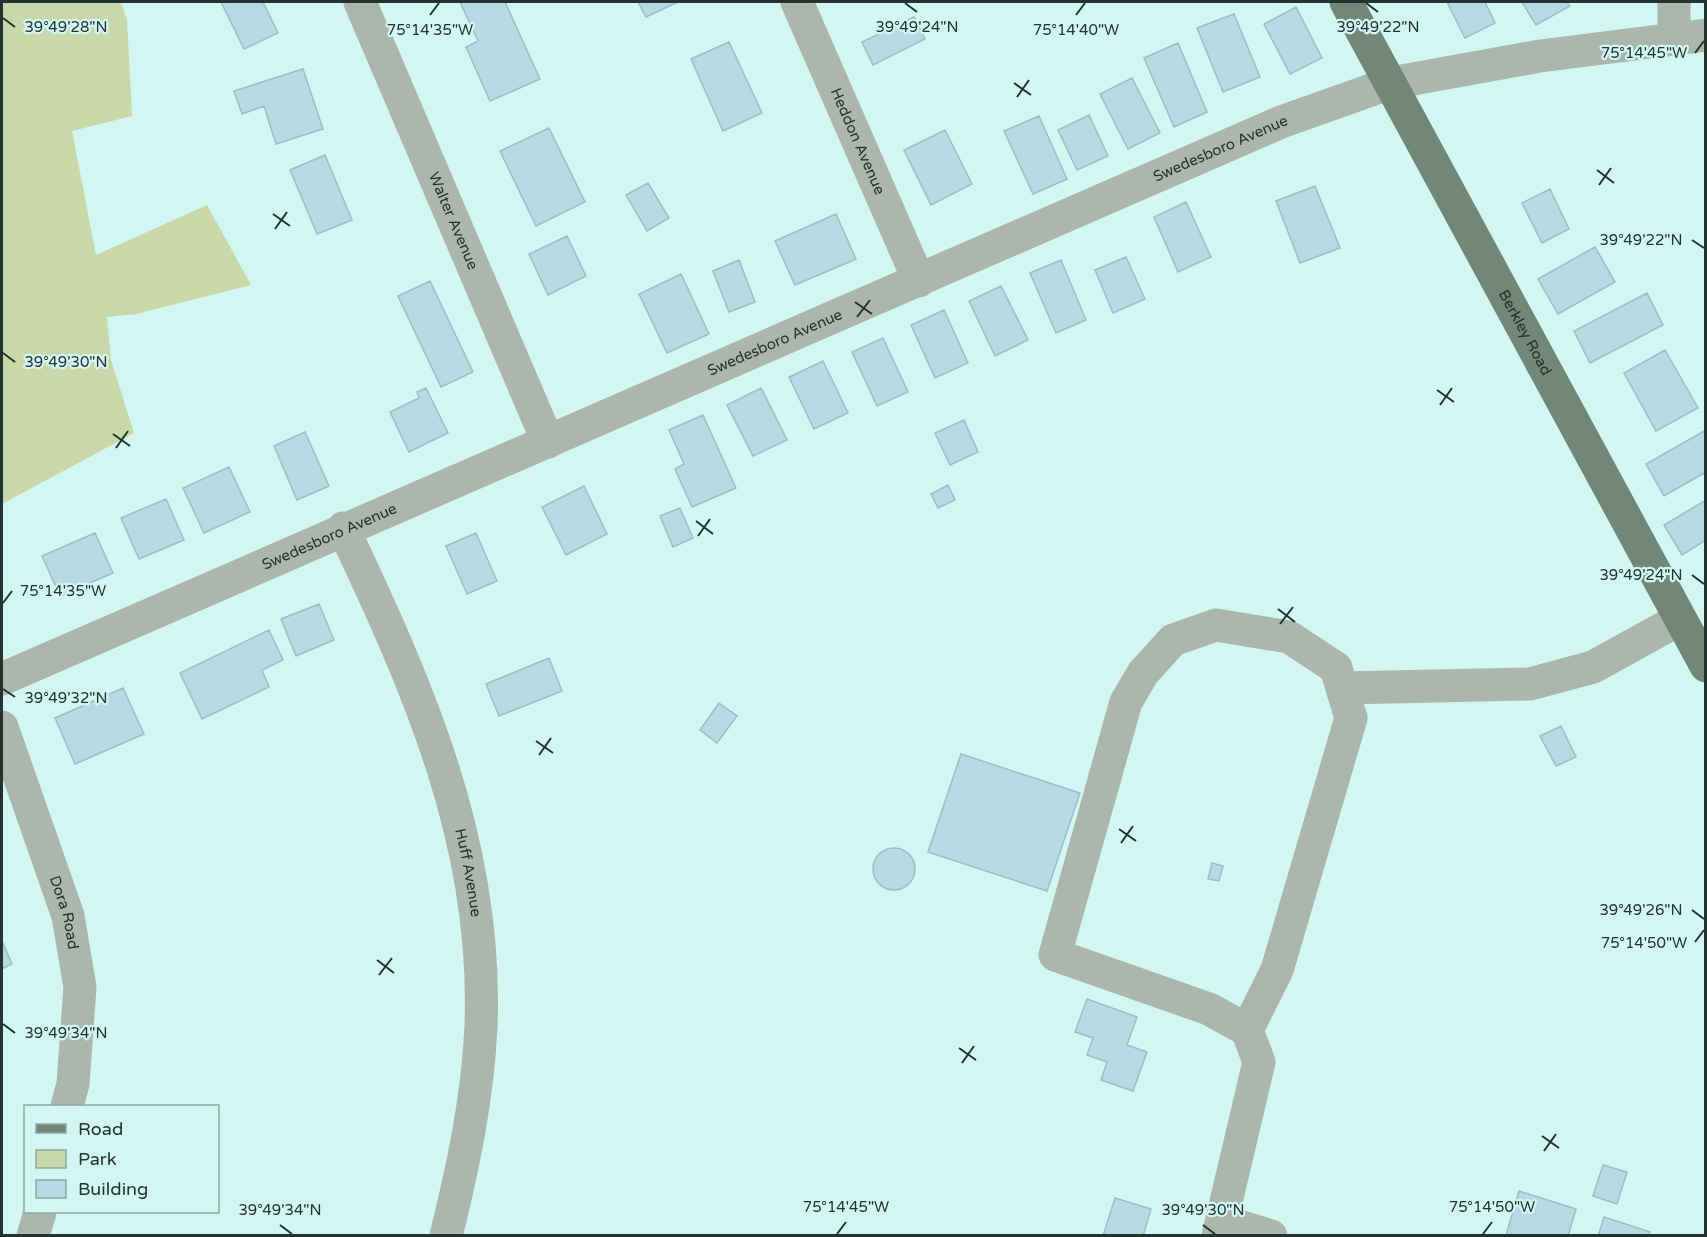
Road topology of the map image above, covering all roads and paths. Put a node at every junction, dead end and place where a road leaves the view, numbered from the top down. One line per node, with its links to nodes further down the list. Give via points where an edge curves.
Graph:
1 (360, 2): 9 (street, Walter Avenue)
2 (796, 2): 8 (street, Heddon Avenue)
3 (1346, 2): 7 (main road, Berkley Road)
4 (1674, 2): 6 (street)
5 (1706, 35): 6 (street, Swedesboro Avenue)
6 (1674, 39): 7 (street, Swedesboro Avenue, via 1540,56)
7 (1391, 84): 8 (street, Swedesboro Avenue, via 1281,122); 11 (main road, Berkley Road)
8 (919, 281): 9 (street, Swedesboro Avenue)
9 (548, 442): 10 (street, Swedesboro Avenue)
10 (343, 528): 13 (street, Swedesboro Avenue); 21 (street, Huff Avenue, via 420,697 455,802 471,880 481,1026 473,1111)
11 (1680, 619): 12 (main road, Berkley Road); 14 (street, via 1593,667 1530,684)
12 (1706, 666)
13 (2, 679)
14 (1342, 688): 16 (street, via 1351,718 1276,970); 16 (street, via 1336,669 1289,638 1216,625 1173,640 1143,673 1126,702 1083,853 1055,955 1209,1009)
15 (2, 728): 17 (street, Dora Road, via 68,916 80,987 73,1084)
16 (1247, 1030): 19 (street, via 1259,1062)
17 (68, 1105)
18 (40, 1213): 20 (street)
19 (1220, 1228): 22 (street)
20 (33, 1236)
21 (446, 1236)
22 (1271, 1236)

